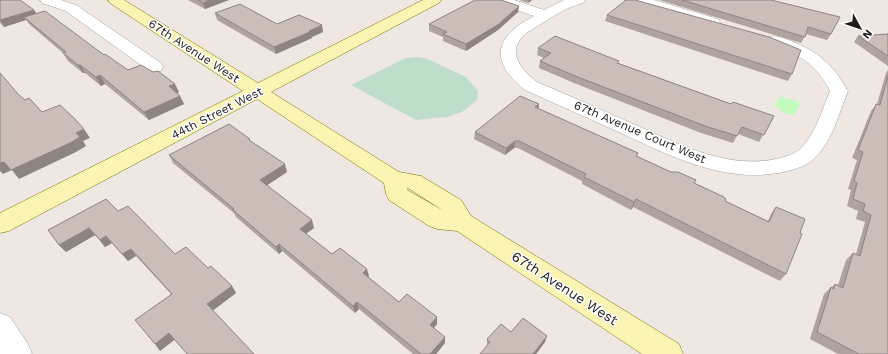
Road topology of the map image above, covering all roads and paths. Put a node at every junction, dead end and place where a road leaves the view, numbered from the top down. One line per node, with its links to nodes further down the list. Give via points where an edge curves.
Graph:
1 (47, 0): 10 (street, via 71,8)
2 (115, 0): 11 (street, 67th Avenue West)
3 (434, 0): 11 (street, 44th Street West)
4 (500, 0): 7 (street)
5 (578, 0): 7 (street, 67th Avenue Court West)
6 (632, 0): 8 (street)
7 (545, 15): 9 (street, 67th Avenue Court West, via 516,34 509,47 512,70 520,78 530,86 688,154 730,167 774,167 792,162 808,153 818,139 839,91 834,80 817,60 802,51)
8 (729, 27)
9 (759, 36)
10 (155, 67)
11 (258, 92): 12 (street, 44th Street West); 15 (street, 67th Avenue West, via 394,179 397,194 437,220 462,222)
12 (0, 224)
13 (0, 326): 14 (street)
14 (17, 354)
15 (668, 354)

